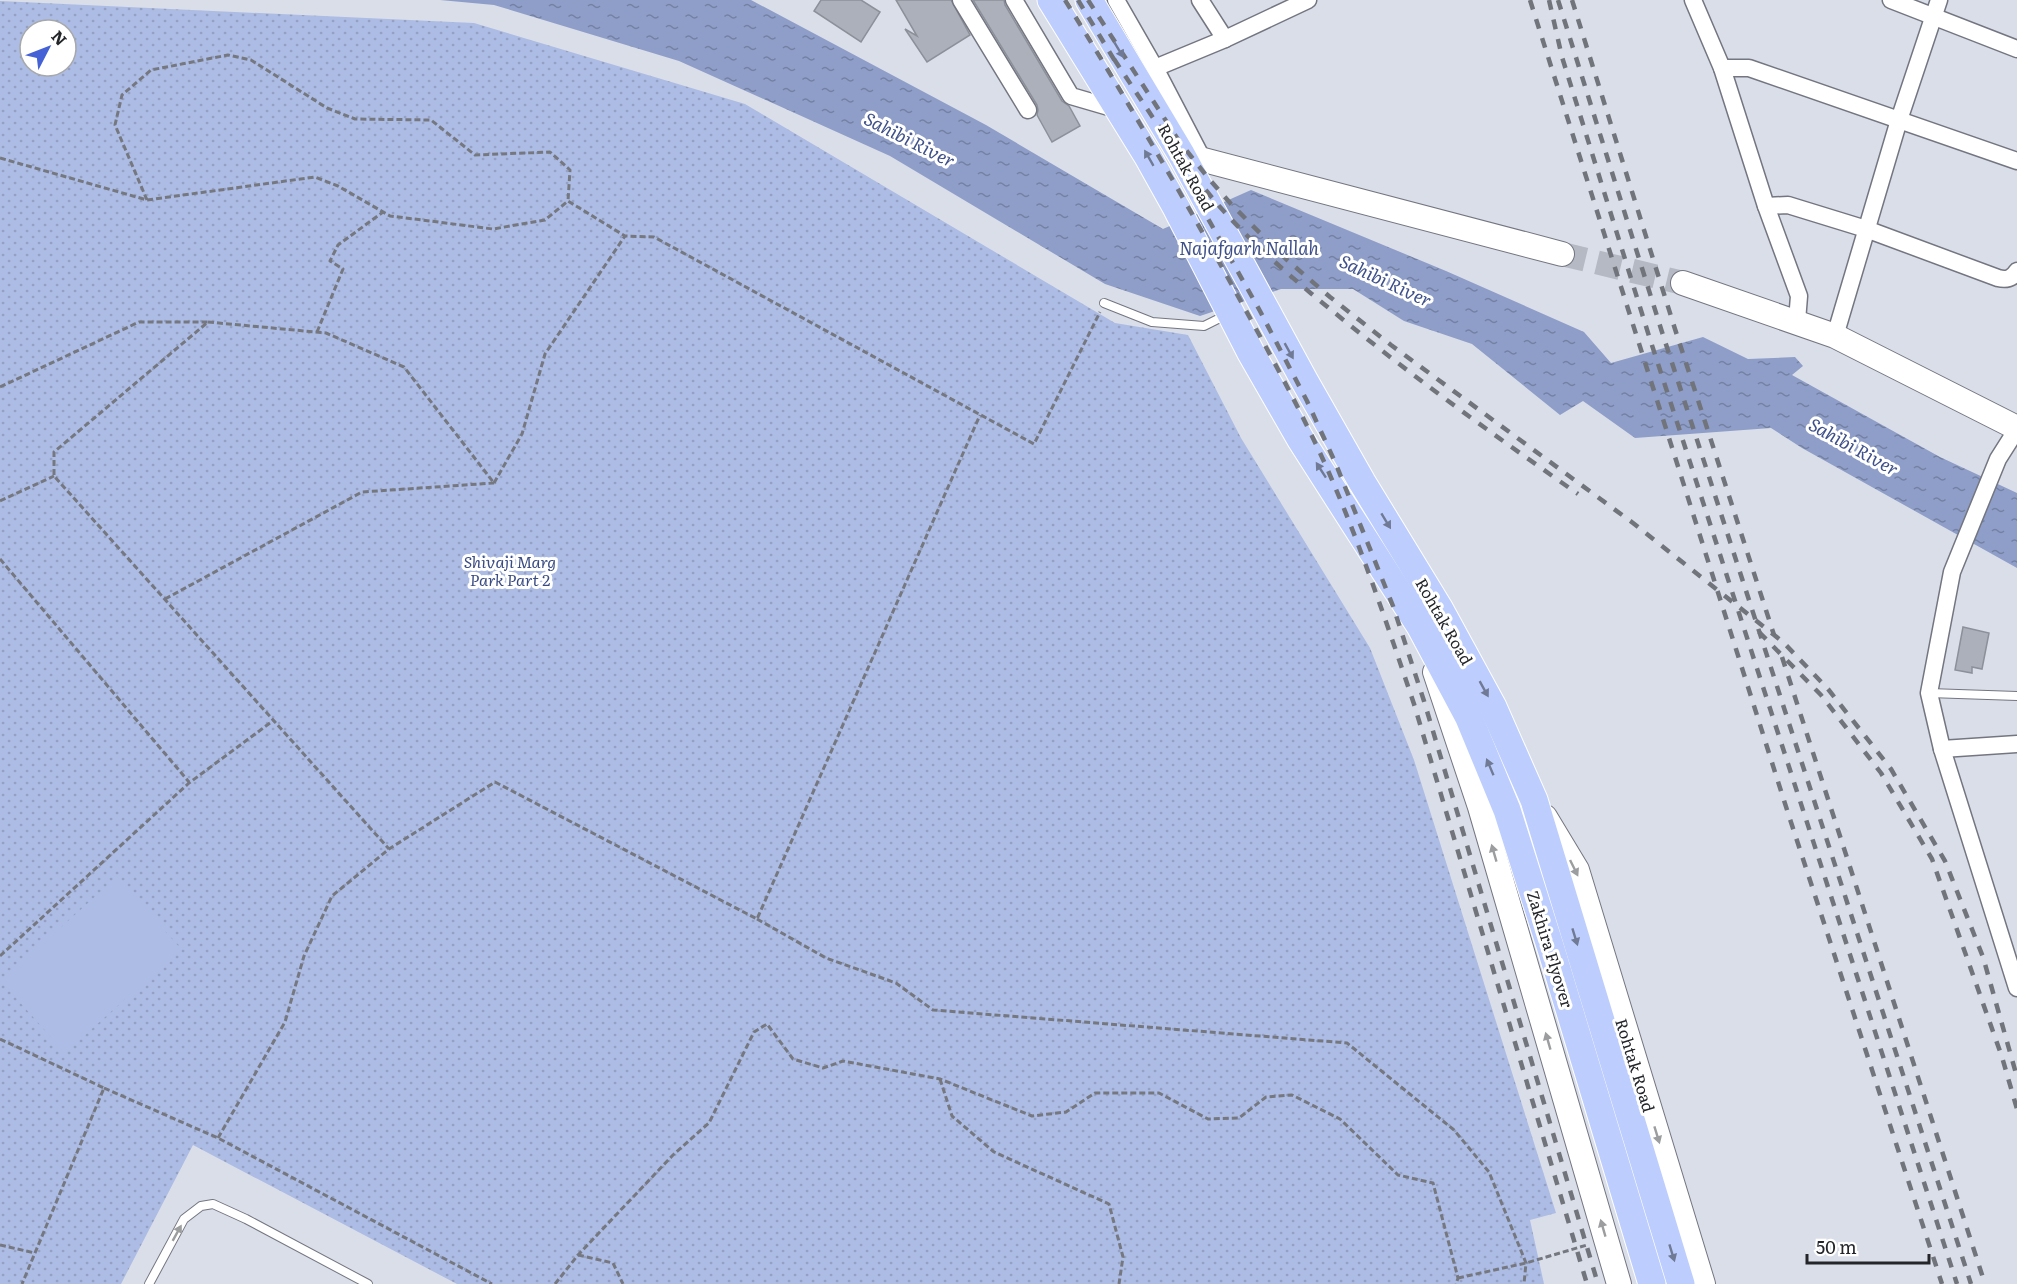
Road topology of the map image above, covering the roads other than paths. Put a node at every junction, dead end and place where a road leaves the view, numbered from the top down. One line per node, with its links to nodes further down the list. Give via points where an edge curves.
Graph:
1 (961, 0): 15 (street)
2 (1014, 0): 16 (street, via 1071,96)
3 (1051, 0): 16 (main road, Rohtak Road)
4 (1089, 0): 18 (main road, Rohtak Road, one-way to 18)
5 (1116, 0): 13 (street)
6 (1200, 0): 11 (street)
7 (1308, 0): 11 (street)
8 (1693, 0): 14 (street)
9 (1891, 0): 10 (street)
10 (1936, 8): 12 (street); 17 (street)
11 (1225, 39): 13 (street)
12 (2017, 49)
13 (1155, 68): 18 (street)
14 (1722, 68): 17 (street, via 1749,68); 20 (street)
15 (1028, 110)
16 (1119, 110): 26 (main road, Rohtak Road, one-way to 16)
17 (1899, 120): 19 (street); 21 (street)
18 (1192, 157): 22 (main road); 35 (main road, Rohtak Road, one-way to 35, via 1207,202 1362,482 1439,608 1493,707)
19 (2017, 161)
20 (1766, 206): 21 (street, via 1788,205); 27 (street, via 1798,296)
21 (1866, 229): 23 (street, via 1998,278 2011,278); 28 (street)
22 (1563, 254)
23 (2017, 270)
24 (1683, 284): 27 (main road)
25 (1104, 303): 26 (lane, via 1152,322 1204,326)
26 (1231, 313): 30 (main road, Rohtak Road, one-way to 26, via 1301,440)
27 (1797, 321): 28 (main road)
28 (1835, 336): 29 (main road)
29 (2017, 429): 31 (street, via 1998,459 1952,572)
30 (1420, 626): 40 (main road, Rohtak Road, one-way to 30, via 1480,807); 41 (main road, Zakhira Flyover, one-way to 30, via 1507,810 1469,718)
31 (1929, 693): 32 (lane); 34 (street)
32 (2017, 696)
33 (2017, 744): 34 (street)
34 (1942, 749): 36 (street)
35 (1534, 800): 42 (main road, Zakhira Flyover, one-way to 42); 43 (main road, Rohtak Road, one-way to 43, via 1576,870)
36 (2010, 944): 37 (street)
37 (2017, 988)
38 (149, 1284): 39 (lane, one-way to 39, via 184,1219 201,1206 213,1204)
39 (368, 1284)
40 (1619, 1284)
41 (1652, 1284)
42 (1681, 1284)
43 (1703, 1284)

